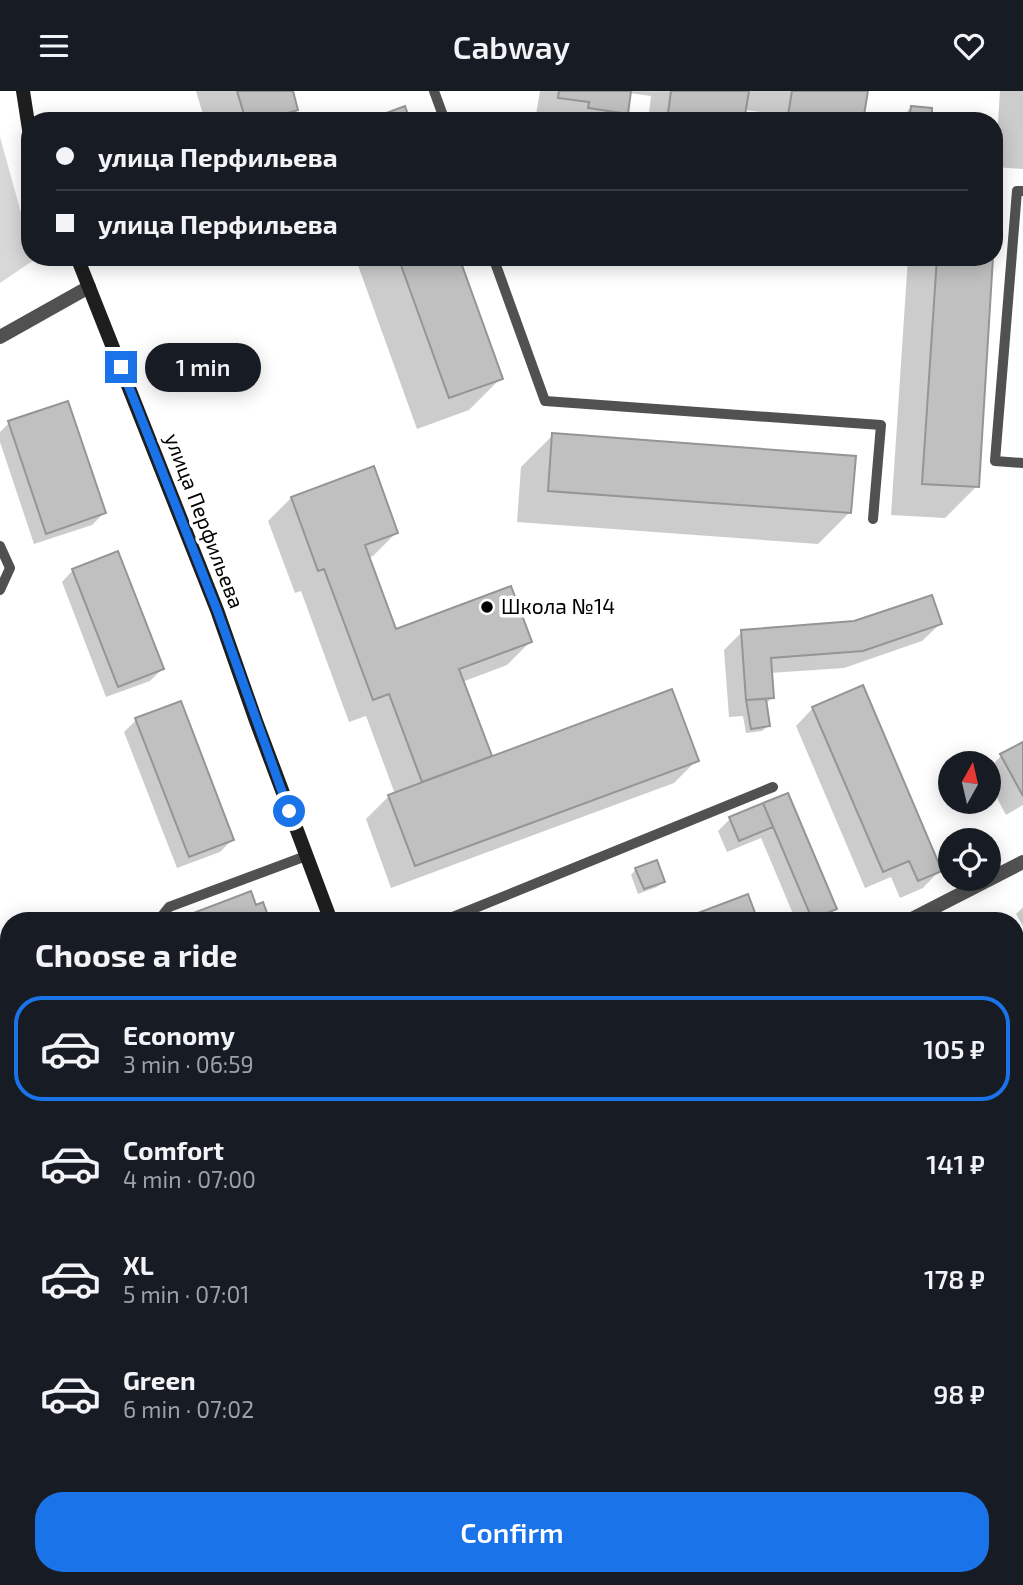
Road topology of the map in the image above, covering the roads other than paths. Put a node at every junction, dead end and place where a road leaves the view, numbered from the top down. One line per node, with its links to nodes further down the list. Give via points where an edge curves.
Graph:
1 (23, 91): 3 (main road)
2 (434, 91): 4 (lane)
3 (26, 112)
4 (442, 112)
5 (1023, 191): 10 (lane, via 1017,191 995,461)
6 (81, 266): 8 (main road, улица Перфильева)
7 (497, 266): 11 (lane, via 545,401 881,425)
8 (89, 287): 9 (street); 15 (main road, улица Перфильева, via 217,610)
9 (0, 337)
10 (1023, 463)
11 (873, 519)
12 (0, 547): 13 (lane, via 10,568)
13 (0, 590)
14 (773, 787): 19 (lane)
15 (306, 856): 17 (lane); 18 (main road, улица Перфильева)
16 (1023, 862): 20 (street)
17 (165, 912)
18 (328, 912)
19 (465, 912)
20 (926, 912)

